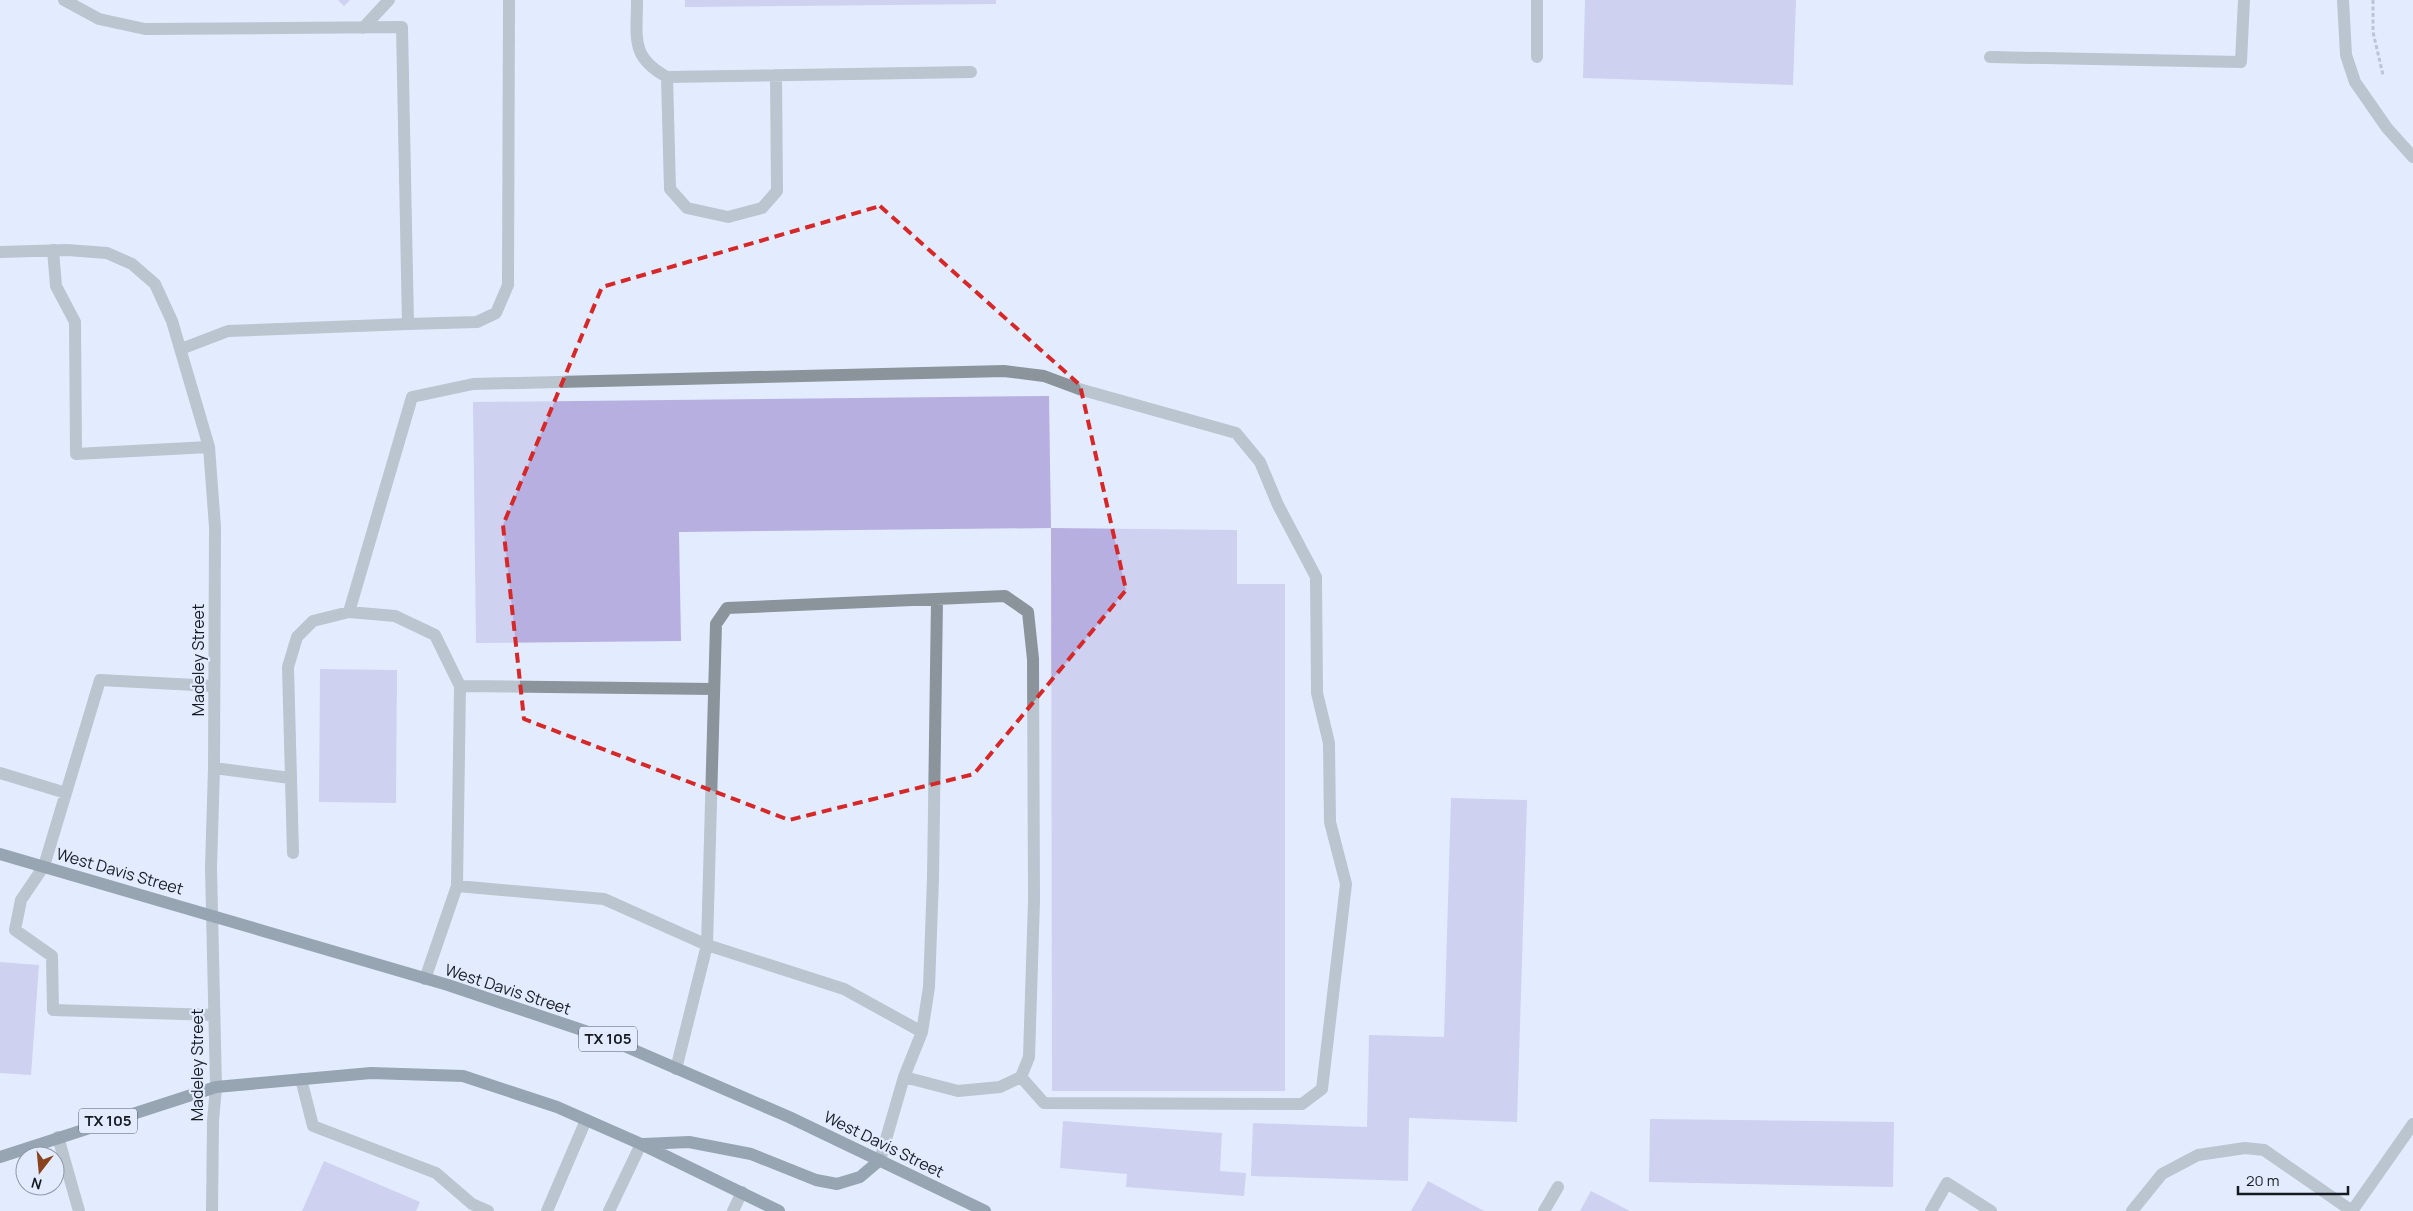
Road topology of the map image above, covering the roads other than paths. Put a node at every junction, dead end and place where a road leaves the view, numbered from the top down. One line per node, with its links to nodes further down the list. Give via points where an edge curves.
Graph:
1 (64, 0): 8 (street, via 99,19 145,29)
2 (389, 0): 8 (street)
3 (509, 0): 17 (street, via 508,285 496,313 477,322)
4 (637, 0): 13 (street, via 637,41 641,57)
5 (1536, 0): 9 (street)
6 (2244, 0): 10 (street, via 2241,62)
7 (2343, 0): 14 (street, via 2346,55 2355,82)
8 (364, 28): 17 (street, via 402,27)
9 (1537, 57)
10 (1990, 58)
11 (971, 72): 12 (street)
12 (776, 76): 13 (street); 13 (street, via 776,191 762,208 728,217 687,208 670,189)
13 (667, 77)
14 (2413, 158)
15 (53, 250): 16 (street, Madeley Street); 18 (street, Madeley Street, via 107,253 132,264 155,284); 19 (street, via 56,286 75,322 76,454)
16 (0, 252)
17 (408, 324): 18 (street, via 228,331)
18 (181, 349): 19 (street, Madeley Street)
19 (209, 446): 22 (street, Madeley Street, via 215,526)
20 (937, 600): 24 (street, via 727,608 716,624); 37 (street, via 933,878 929,987); 39 (street, via 1005,596 1028,612 1033,659 1034,901 1029,1057)
21 (349, 612): 23 (street, via 395,616 435,635); 27 (street, via 313,621 298,637 288,667); 39 (street, via 412,398 473,384 1004,371 1044,376 1236,433 1260,462 1278,505 1316,577 1317,693 1329,743 1330,822 1346,884 1322,1088 1302,1104 1044,1103)
22 (214, 686): 25 (street, Madeley Street); 28 (street, via 100,680)
23 (460, 686): 24 (street); 32 (street)
24 (714, 689): 34 (street)
25 (214, 768): 27 (street); 33 (street, Madeley Street)
26 (0, 773): 28 (street)
27 (290, 778): 29 (street)
28 (66, 793): 31 (street)
29 (293, 853)
30 (0, 854): 31 (main road, West Davis Street / TX 105)
31 (44, 866): 33 (main road, West Davis Street / TX 105); 36 (street, via 21,900 15,930 52,956 53,1010)
32 (457, 886): 34 (street, via 604,899); 35 (street)
33 (212, 915): 35 (main road, West Davis Street / TX 105); 36 (street, Madeley Street)
34 (708, 945): 37 (street, via 844,989); 38 (street)
35 (425, 979): 38 (main road, West Davis Street / TX 105, via 606,1038)
36 (214, 1015): 42 (street, Madeley Street)
37 (922, 1032): 40 (street)
38 (676, 1068): 48 (main road, West Davis Street / TX 105)
39 (1021, 1077): 40 (street, via 1000,1087 958,1091)
40 (904, 1078): 48 (street)
41 (301, 1079): 42 (main road, TX 105); 43 (main road, TX 105, via 371,1073 463,1076); 53 (street, via 313,1126 436,1173 472,1204)
42 (216, 1087): 45 (main road, TX 105); 52 (street, Madeley Street)
43 (586, 1120): 46 (main road, TX 105); 54 (street)
44 (2413, 1124): 63 (street)
45 (58, 1137): 47 (main road, TX 105); 51 (street)
46 (641, 1144): 48 (main road, via 690,1142 750,1154 816,1180 837,1184 860,1177); 50 (main road, TX 105); 55 (street)
47 (0, 1157)
48 (880, 1160): 58 (main road, West Davis Street / TX 105)
49 (1558, 1187): 59 (street)
50 (742, 1192): 56 (street); 57 (main road, TX 105)
51 (79, 1211)
52 (212, 1211)
53 (488, 1211)
54 (547, 1211)
55 (609, 1211)
56 (733, 1211)
57 (779, 1211)
58 (984, 1211)
59 (1544, 1211)
60 (1931, 1211): 61 (street, via 1947,1183)
61 (1991, 1211)
62 (2132, 1211): 63 (street, via 2162,1174 2198,1155 2245,1148 2264,1150)
63 (2352, 1211)

